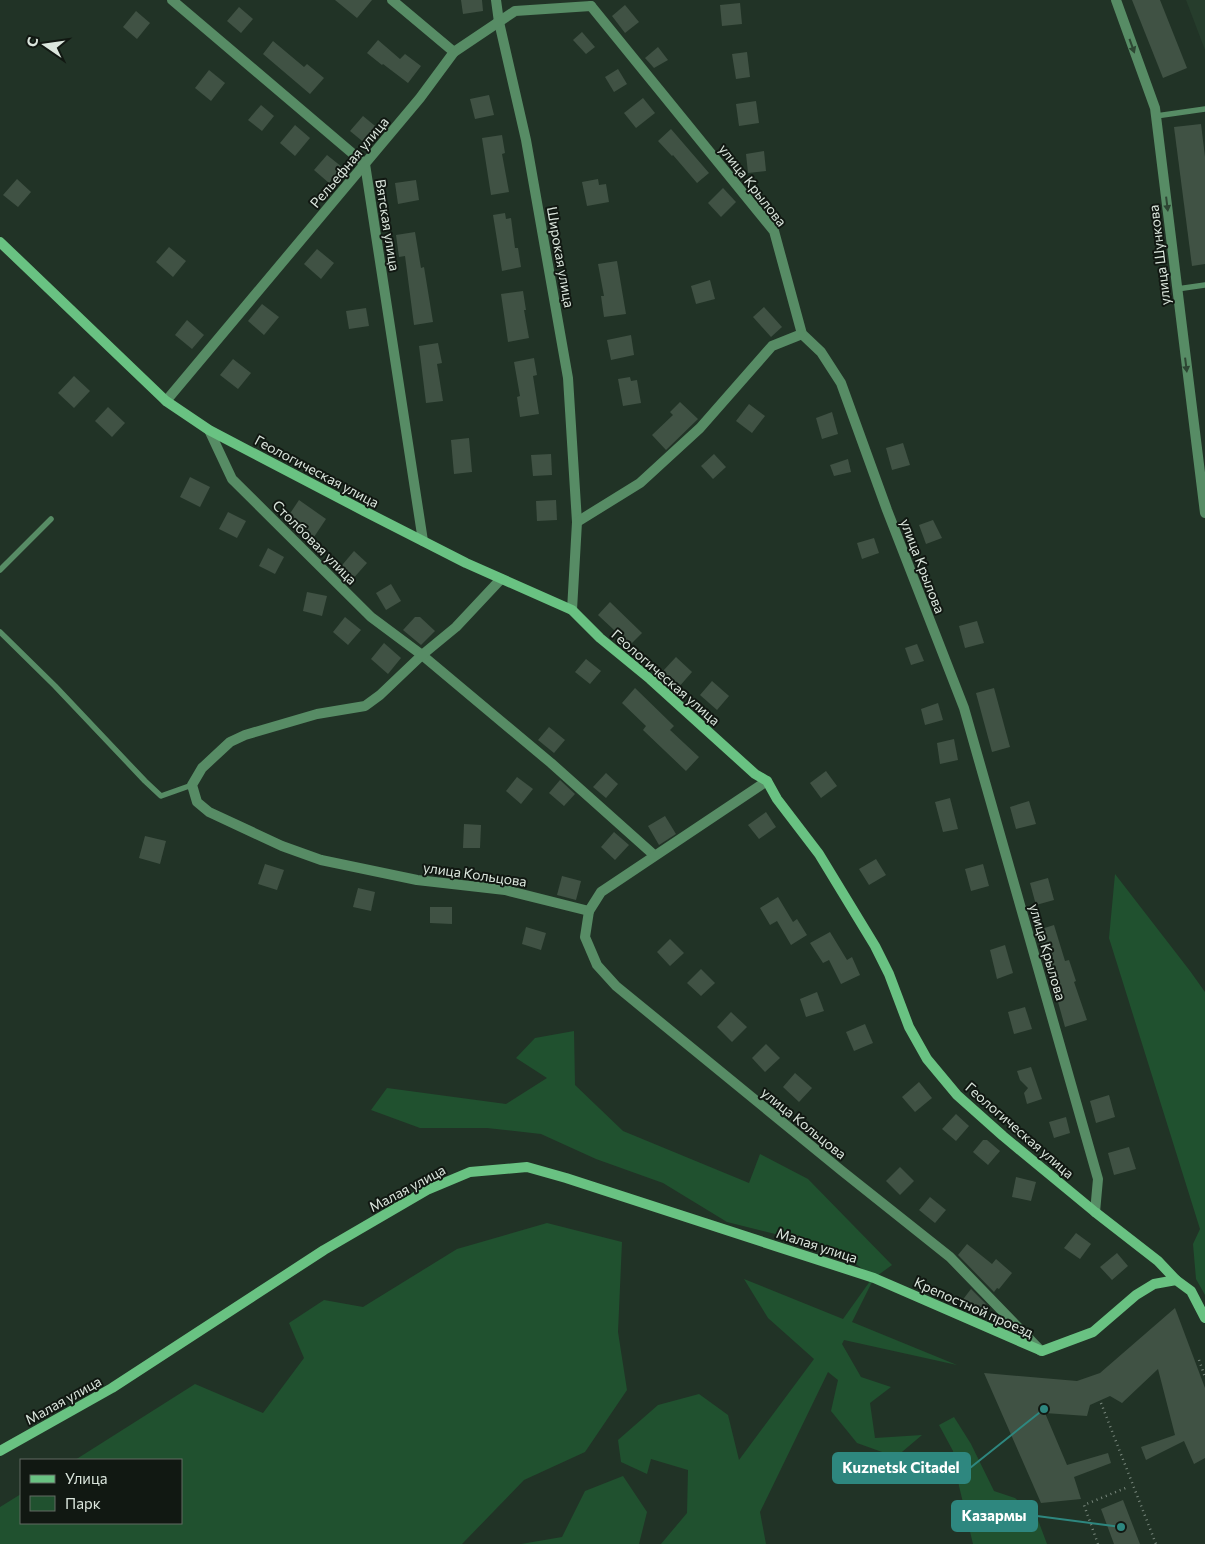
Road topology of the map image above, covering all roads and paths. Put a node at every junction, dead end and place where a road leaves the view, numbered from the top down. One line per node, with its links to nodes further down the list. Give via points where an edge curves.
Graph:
1 (172, 0): 10 (street, Вятская улица)
2 (392, 0): 7 (street)
3 (496, 0): 6 (street, Широкая улица)
4 (1116, 0): 9 (street, улица Шункова, one-way to 9)
5 (594, 3): 6 (street, Рельефная улица, via 515,11); 14 (street, улица Крылова, via 774,231)
6 (499, 22): 7 (street, Рельефная улица); 20 (street, Широкая улица, via 526,140 568,378)
7 (454, 52): 10 (street, Рельефная улица)
8 (1204, 109): 9 (lane)
9 (1156, 116): 13 (street, улица Шункова, one-way to 13)
10 (365, 164): 15 (street, Рельефная улица); 21 (street, Вятская улица)
11 (0, 242): 15 (street, Геологическая улица)
12 (1205, 285): 13 (lane)
13 (1177, 289): 17 (street, улица Шункова, one-way to 17)
14 (802, 334): 20 (street, via 772,346 700,428 640,483); 31 (street, улица Крылова, via 821,352 842,383 886,510 964,708 1098,1179)
15 (166, 401): 16 (street, Геологическая улица)
16 (209, 430): 21 (street, Геологическая улица); 26 (street, Столбовая улица, via 232,479 371,616)
17 (1202, 461): 18 (street, улица Шункова)
18 (1205, 513)
19 (51, 519): 22 (lane)
20 (577, 522): 24 (street, Широкая улица)
21 (423, 541): 23 (street, Геологическая улица)
22 (0, 570)
23 (501, 579): 24 (street, Геологическая улица); 26 (street, via 456,627)
24 (572, 610): 27 (street, Геологическая улица, via 748,768)
25 (0, 632): 28 (lane, via 161,796)
26 (422, 655): 28 (street, via 365,706 317,714 230,742 202,768); 29 (street, Столбовая улица)
27 (768, 781): 29 (street); 31 (street, Геологическая улица, via 819,854 875,946 909,1028 927,1059 957,1095)
28 (192, 785): 30 (street, улица Кольцова, via 197,802 208,812 282,846 322,860 416,880 505,890)
29 (654, 855): 30 (street, via 602,892)
30 (589, 911): 35 (street, улица Кольцова, via 585,937 597,965 616,986 950,1257)
31 (1095, 1212): 33 (street, Геологическая улица, via 1158,1261)
32 (874, 1278): 35 (street, Крепостной проезд); 39 (street, Малая улица, via 527,1167 470,1172 427,1190 324,1250 112,1388)
33 (1176, 1280): 34 (street, via 1191,1291); 35 (street, Крепостной проезд, via 1154,1284 1136,1295 1094,1332)
34 (1205, 1318)
35 (1042, 1351)
36 (1199, 1360): 37 (path)
37 (1205, 1377)
38 (1101, 1403): 42 (path)
39 (0, 1451)
40 (1128, 1487): 41 (path, via 1084,1505)
41 (1098, 1544)
42 (1156, 1544)

